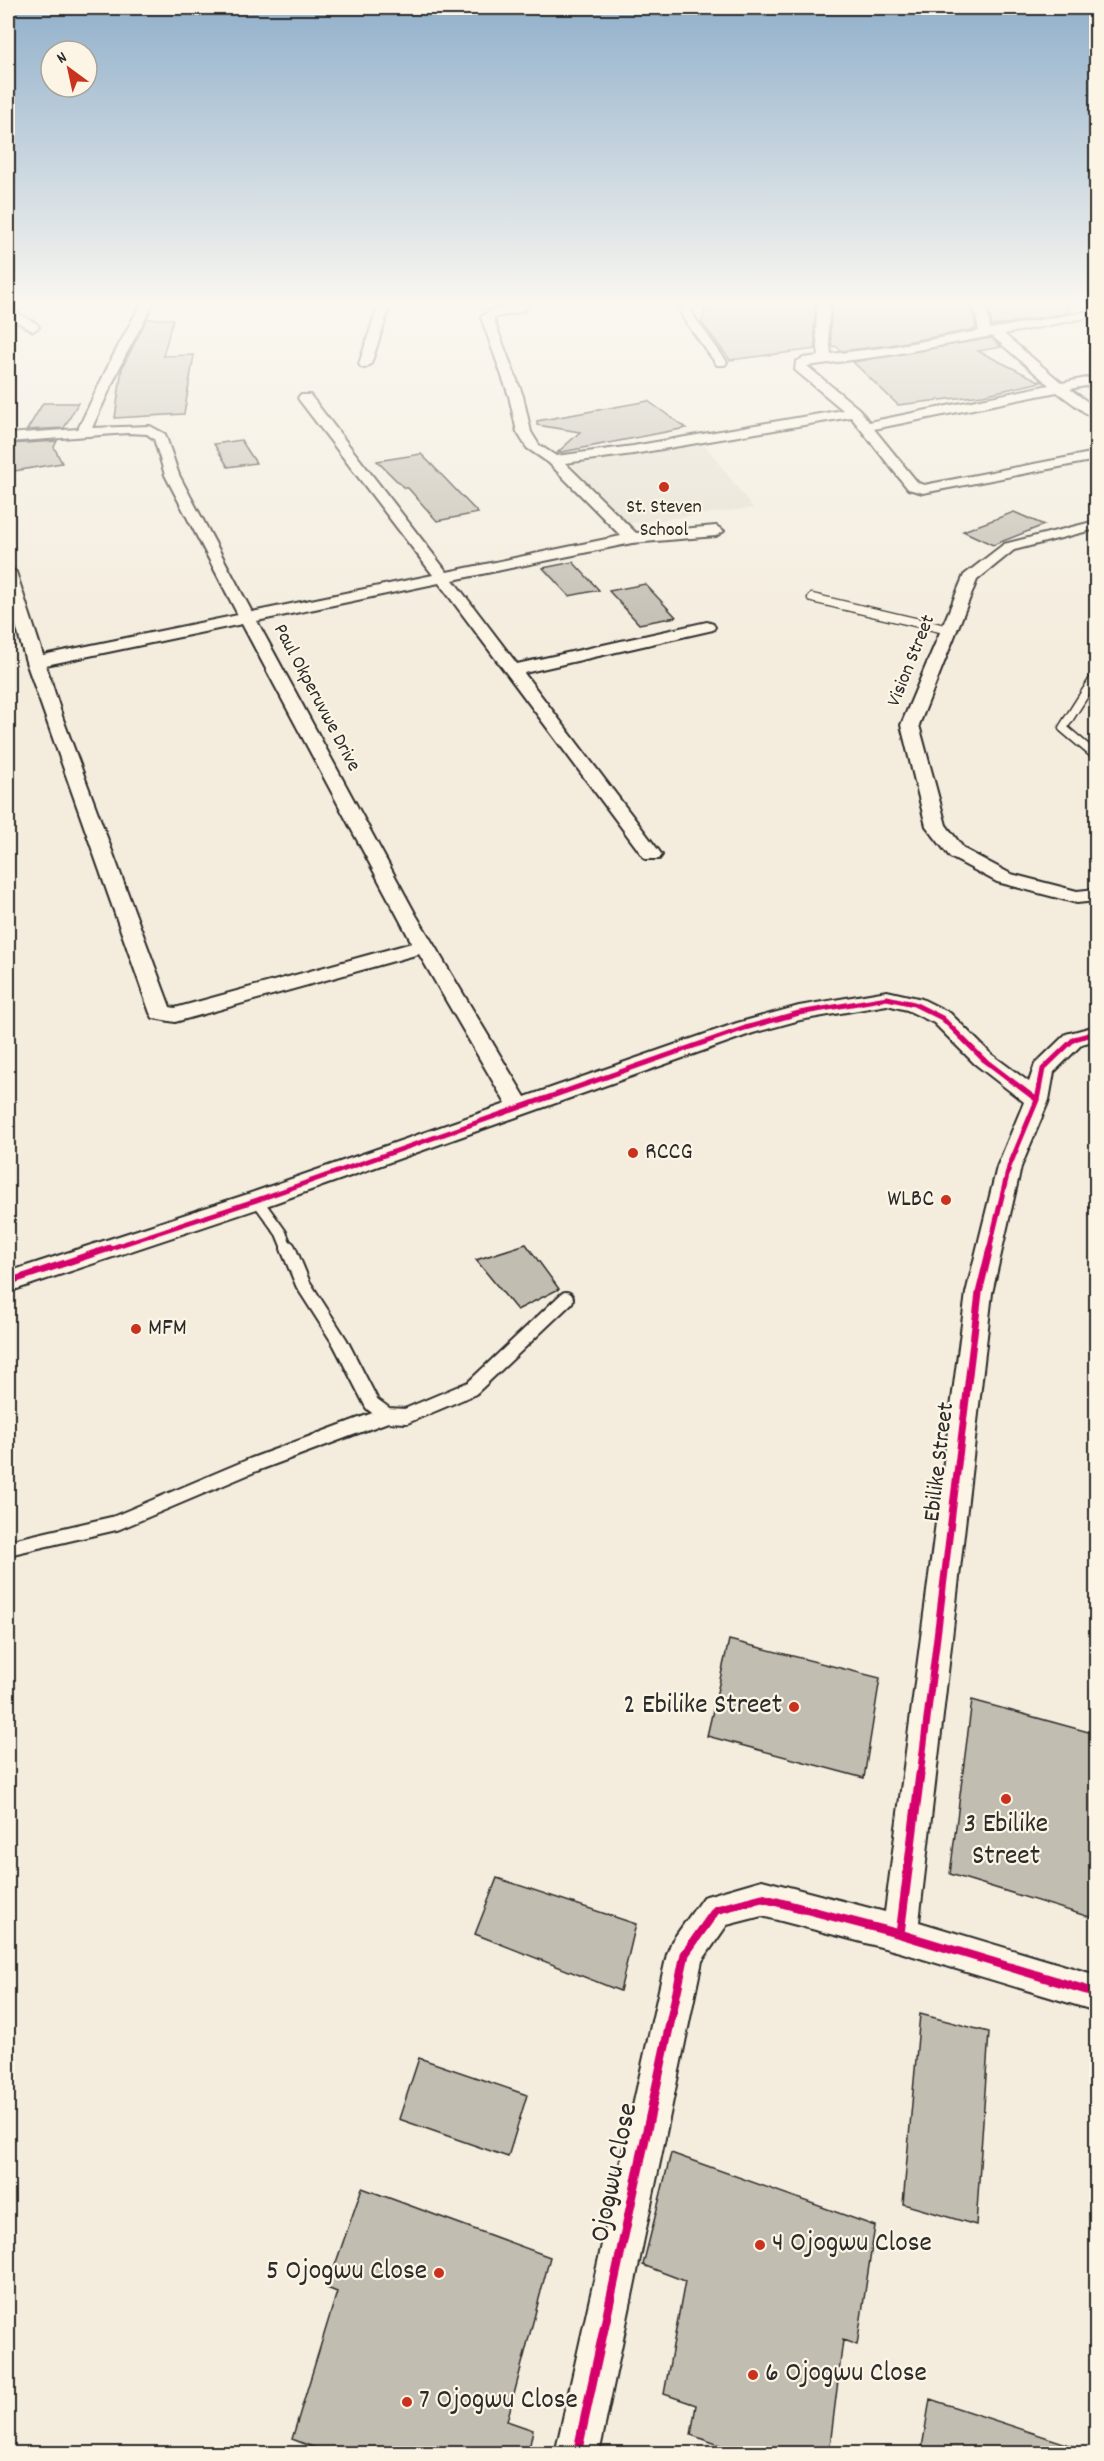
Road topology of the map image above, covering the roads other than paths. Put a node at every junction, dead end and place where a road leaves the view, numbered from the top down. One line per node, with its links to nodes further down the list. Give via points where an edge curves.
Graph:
1 (91, 415): 8 (street)
2 (318, 415): 16 (street)
3 (520, 415): 11 (street, via 524,432 534,448)
4 (837, 415): 11 (street)
5 (857, 415): 7 (street)
6 (924, 415): 7 (street)
7 (867, 426): 10 (street, via 913,486 923,489)
8 (83, 433): 9 (street, Paul Okperuvwe Drive); 18 (street, Paul Okperuvwe Drive, via 140,429 160,437 177,484)
9 (8, 438)
10 (1096, 456)
11 (554, 460): 14 (street)
12 (1096, 525): 20 (street, Vision Street, via 1009,547 970,578)
13 (716, 531): 14 (street)
14 (632, 538): 16 (street)
15 (8, 572): 21 (street)
16 (441, 577): 18 (street); 22 (street)
17 (812, 598): 20 (lane)
18 (248, 616): 21 (street); 27 (street, Paul Okperuvwe Drive)
19 (707, 627): 22 (street)
20 (949, 630): 26 (street, Vision Street, via 910,725 936,826 957,853 1004,878 1077,897)
21 (35, 662): 27 (street, via 161,1013 175,1015)
22 (512, 670): 25 (street)
23 (1096, 676): 24 (lane, via 1064,728)
24 (1096, 756)
25 (652, 855)
26 (1096, 895)
27 (424, 946): 30 (street, Paul Okperuvwe Drive)
28 (1096, 1033): 29 (street, Ebilike Street, via 1074,1039 1043,1069)
29 (1037, 1100): 30 (street, via 983,1059 942,1018 887,998 799,1013 745,1028); 36 (street, Ebilike Street, via 1009,1167 979,1293)
30 (520, 1108): 31 (street)
31 (257, 1200): 32 (street); 34 (lane, via 281,1233 303,1284 340,1342 372,1404)
32 (8, 1282)
33 (566, 1299): 34 (lane, via 472,1388 406,1416)
34 (387, 1415): 35 (lane, via 253,1465 116,1523)
35 (8, 1548)
36 (900, 1934): 37 (street); 38 (street, Ojogwu Close, via 762,1898 716,1910 685,1954)
37 (1096, 1993)
38 (577, 2454)

